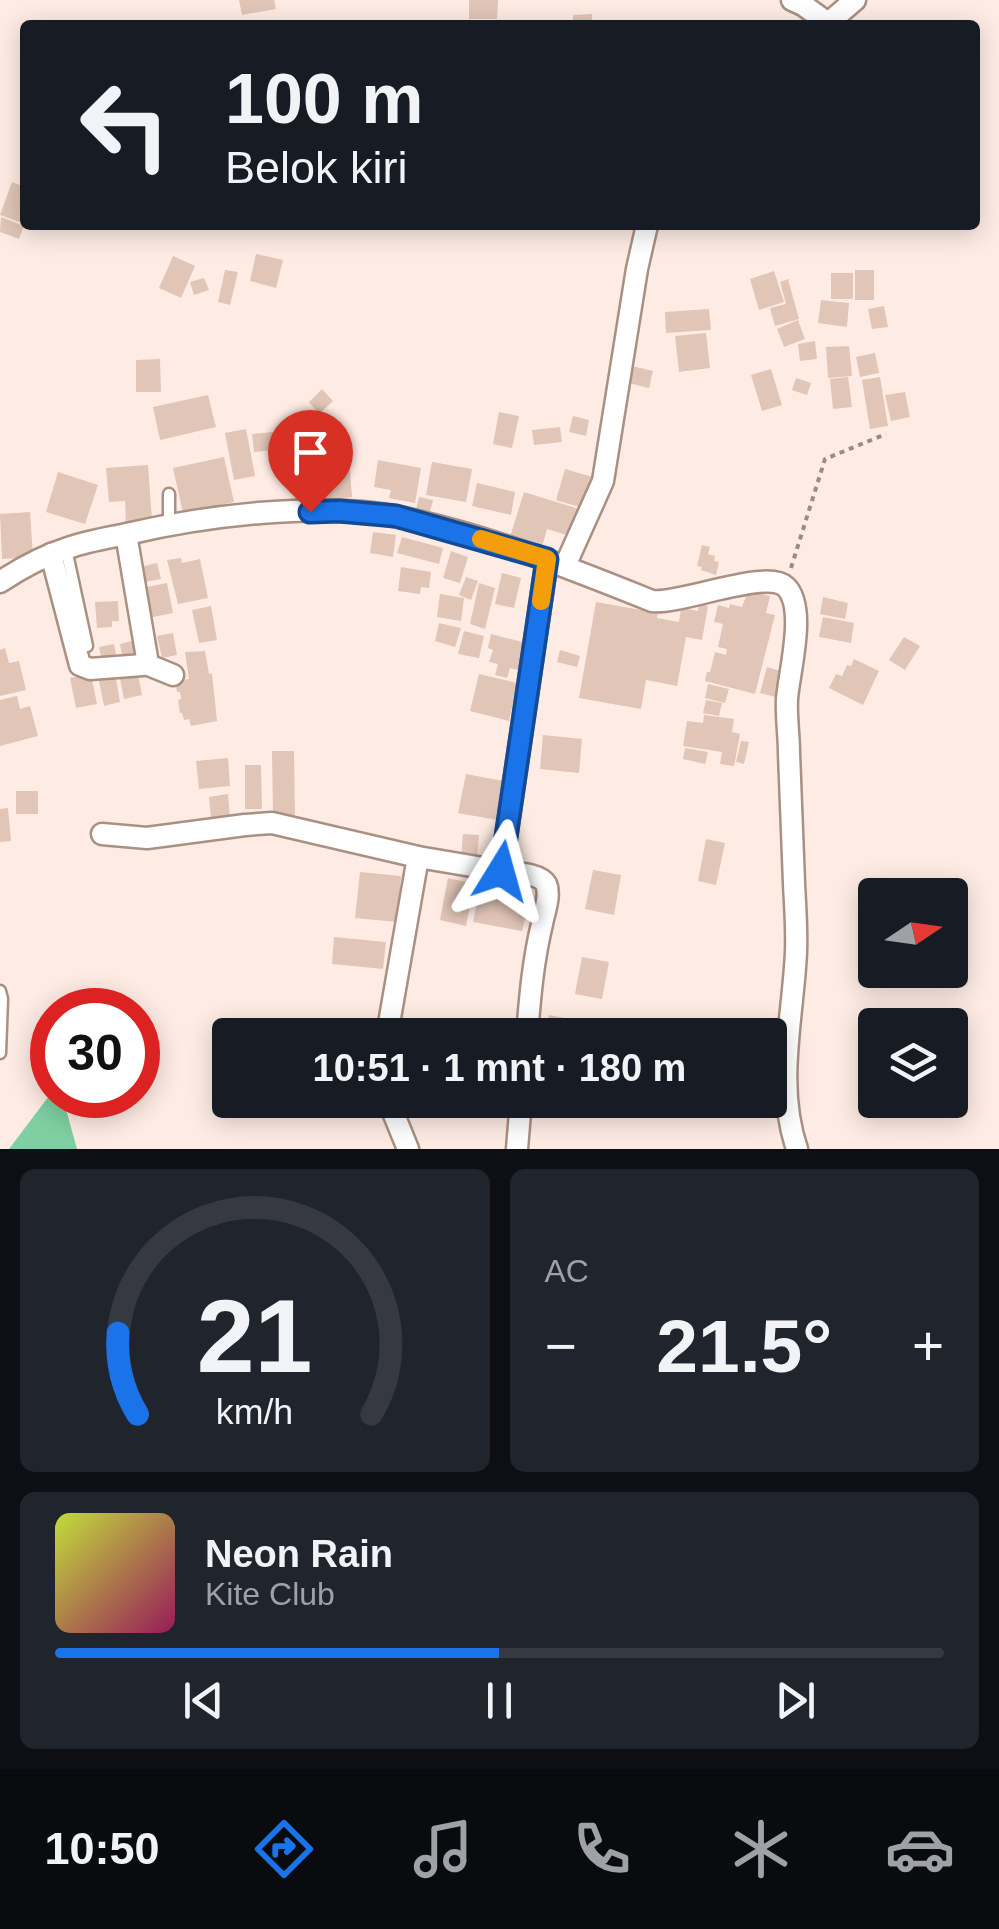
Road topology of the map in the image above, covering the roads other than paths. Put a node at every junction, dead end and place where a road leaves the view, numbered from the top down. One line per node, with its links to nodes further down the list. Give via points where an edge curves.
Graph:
1 (792, 0): 3 (street)
2 (856, 0): 4 (street)
3 (822, 20)
4 (832, 20)
5 (646, 230): 10 (street, via 602,481)
6 (169, 494): 7 (lane)
7 (169, 524): 8 (street); 10 (street, via 280,512 396,516)
8 (126, 534): 9 (street); 13 (street)
9 (58, 551): 11 (street); 12 (lane); 13 (street, via 80,666)
10 (556, 562): 17 (street); 26 (street, via 664,603 764,581 786,586 794,600 787,701 796,949 785,1088)
11 (0, 582)
12 (86, 646)
13 (146, 664): 14 (street)
14 (173, 675)
15 (102, 834): 16 (street, via 147,838 272,824)
16 (418, 857): 17 (street); 19 (street)
17 (501, 871): 20 (street, via 536,877 547,887)
18 (0, 991): 21 (lane)
19 (390, 1018)
20 (528, 1018)
21 (0, 1053)
22 (395, 1118): 24 (street)
23 (520, 1118): 25 (street)
24 (408, 1149)
25 (517, 1149)
26 (797, 1149)

